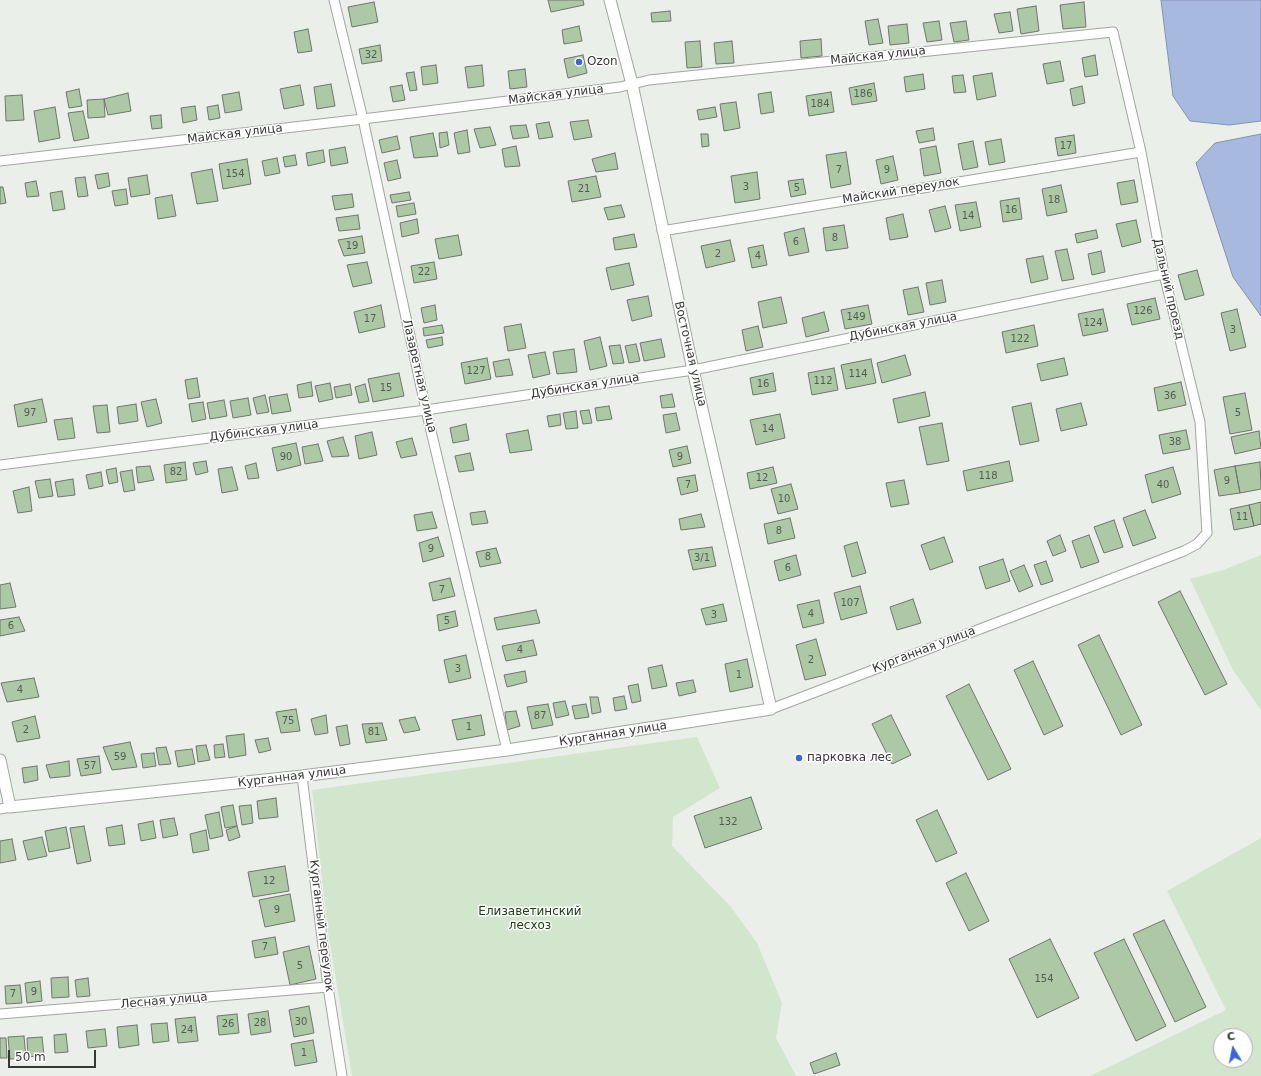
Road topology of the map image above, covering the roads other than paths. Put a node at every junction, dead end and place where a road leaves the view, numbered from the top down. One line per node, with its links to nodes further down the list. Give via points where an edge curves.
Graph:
1 (334, 0): 5 (street, Лазаретная улица)
2 (610, 0): 4 (street, Восточная улица)
3 (1113, 32): 4 (street, Майская улица, via 657,79); 6 (street, Дальний проезд)
4 (632, 84): 5 (street, Майская улица, via 620,88); 8 (street, Восточная улица)
5 (363, 119): 7 (street, Майская улица); 11 (street, Лазаретная улица)
6 (1140, 152): 8 (street, Майский переулок); 9 (street, Дальний проезд)
7 (0, 161)
8 (662, 231): 10 (street, Восточная улица)
9 (1164, 274): 10 (street, Дубинская улица); 13 (street, Дальний проезд, via 1200,422 1207,533)
10 (693, 370): 11 (street, Дубинская улица); 14 (street, Восточная улица)
11 (426, 410): 12 (street, Дубинская улица); 15 (street, Лазаретная улица)
12 (0, 465)
13 (1197, 544): 14 (street, Курганная улица)
14 (771, 709): 15 (street, Курганная улица)
15 (507, 750): 17 (street, Курганная улица)
16 (0, 760): 18 (street)
17 (302, 776): 18 (street, Курганная улица); 19 (street, Курганный переулок)
18 (5, 808)
19 (328, 987): 20 (street, Лесная улица); 21 (street, Курганный переулок)
20 (0, 1014)
21 (342, 1076)

